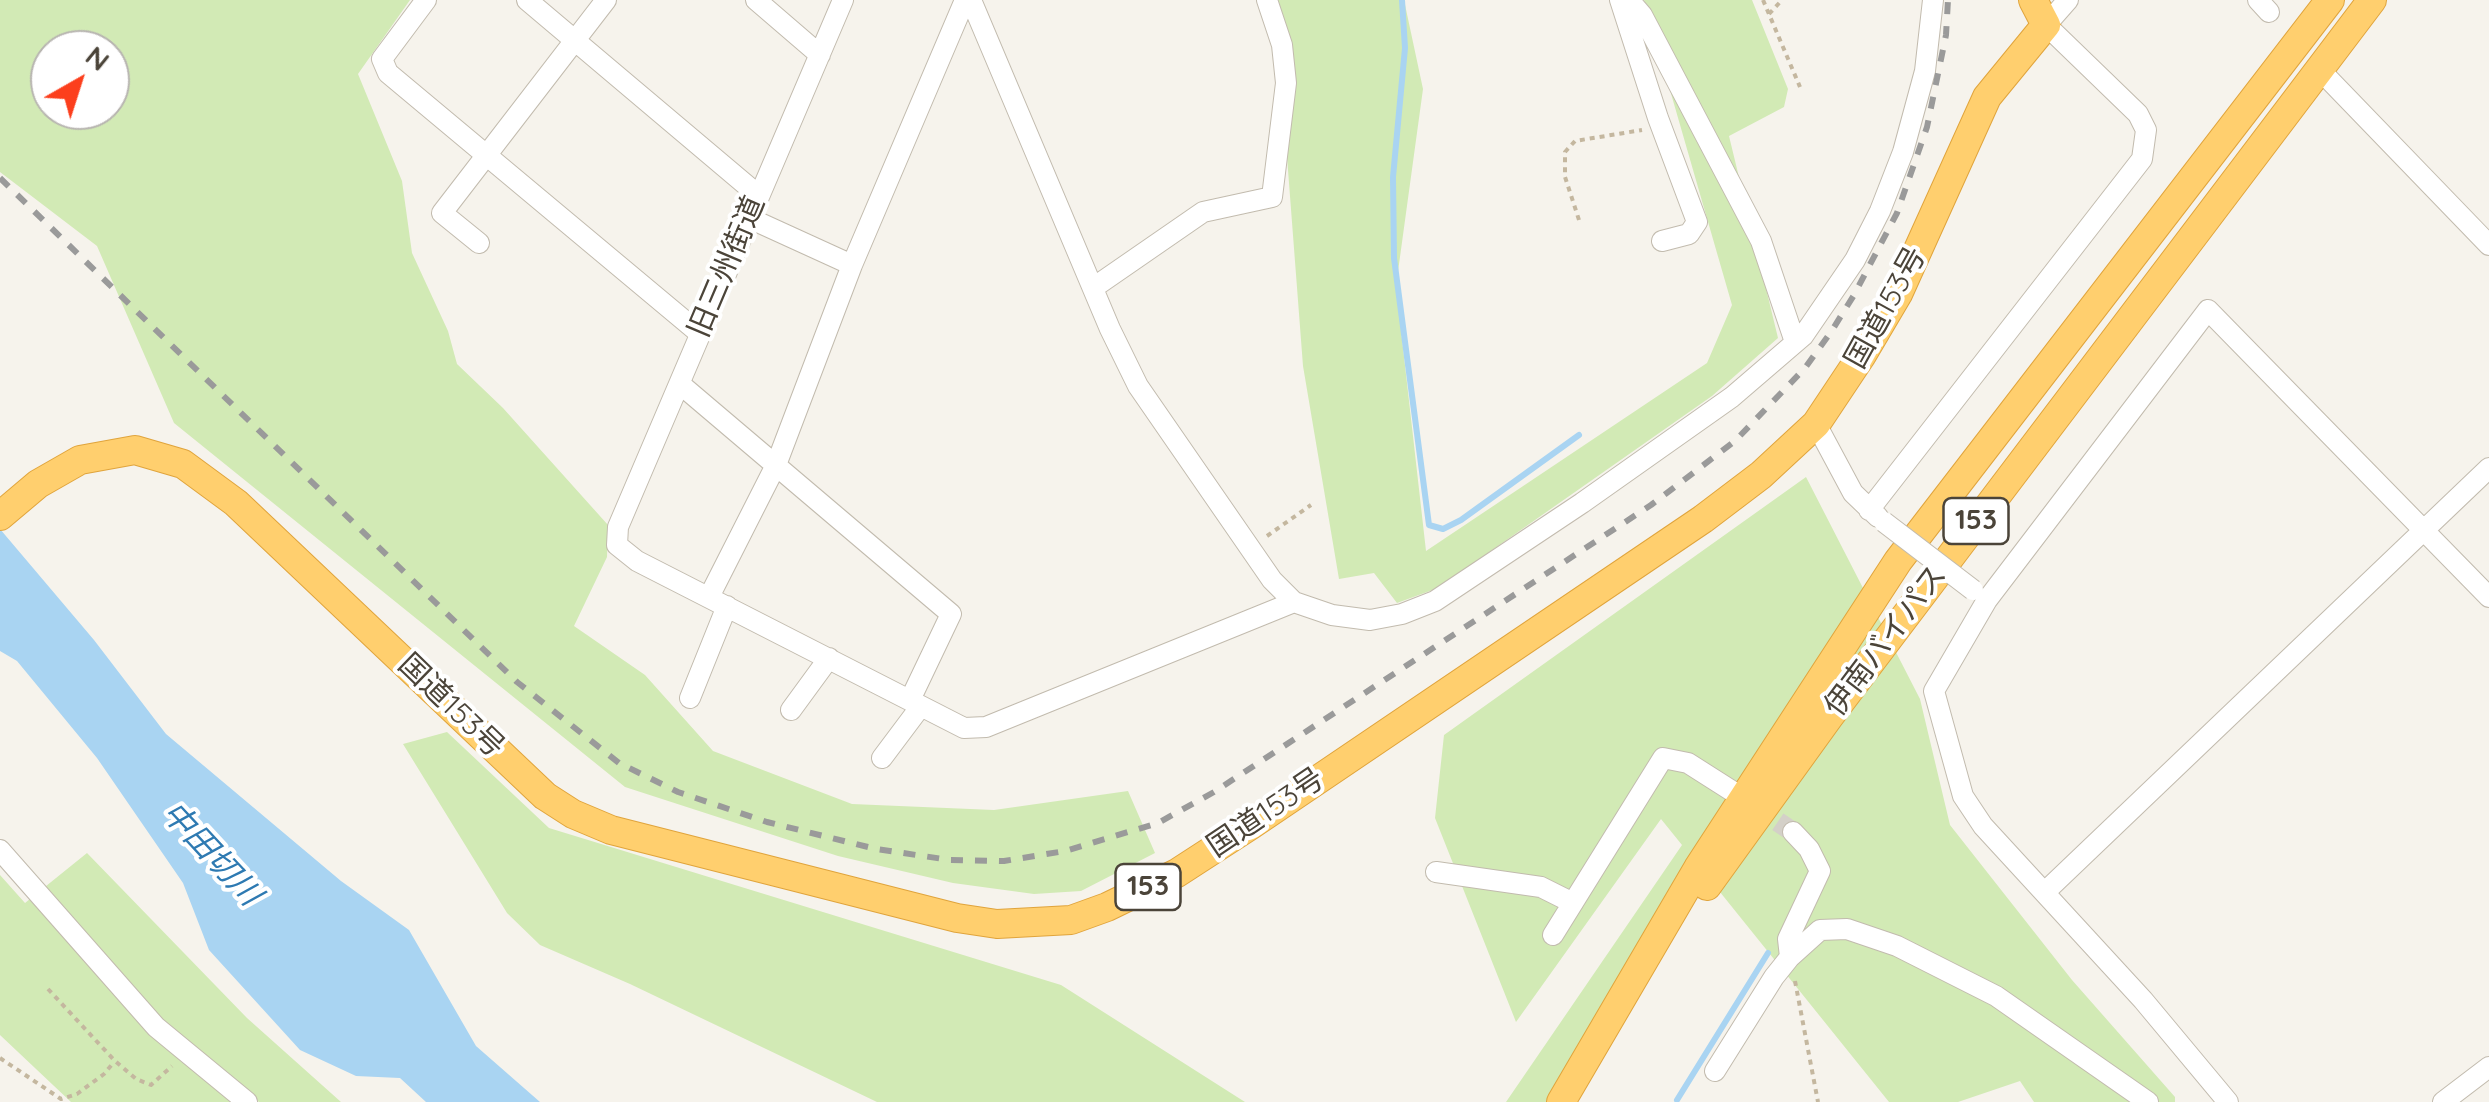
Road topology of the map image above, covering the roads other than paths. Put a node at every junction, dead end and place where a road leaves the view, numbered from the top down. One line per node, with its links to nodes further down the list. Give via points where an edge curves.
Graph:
1 (426, 0): 18 (street, via 382,59 388,73)
2 (527, 0): 15 (street)
3 (606, 0): 15 (street)
4 (756, 0): 16 (street)
5 (843, 0): 16 (street, 旧三州街道)
6 (968, 0): 24 (street); 25 (street)
7 (1268, 0): 25 (street, via 1286,83 1272,197 1204,212)
8 (1620, 0): 21 (street, via 1697,222 1688,234)
9 (1629, 0): 27 (street, via 1761,241)
10 (1933, 0): 27 (street, via 1925,71 1880,211 1828,303)
11 (2068, 0): 14 (street)
12 (2330, 0): 52 (highway, 伊南バイパス / 153, via 1898,561 1698,868)
13 (2372, 0): 17 (highway, 伊南バイパス / 153)
14 (2039, 12): 29 (highway, 国道153号 / 153, via 1987,96 1898,294); 33 (street, via 2138,114 2146,130 2142,159)
15 (574, 40): 18 (street); 19 (street)
16 (820, 54): 19 (street, 旧三州街道)
17 (2318, 68): 23 (street); 52 (highway, 伊南バイパス / 153, via 1828,716)
18 (486, 156): 22 (street, via 442,213); 26 (street)
19 (758, 196): 20 (street, 旧三州街道)
20 (749, 218): 24 (street); 26 (street, 旧三州街道)
21 (1662, 241)
22 (479, 242)
23 (2489, 245)
24 (852, 265): 30 (street)
25 (1092, 288): 38 (street, via 1138,386)
26 (698, 332): 28 (street, 旧三州街道)
27 (1796, 342): 38 (street, via 1732,397 1435,602 1370,620)
28 (680, 384): 30 (street); 37 (street, 旧三州街道, via 615,536 625,555)
29 (1816, 424): 32 (highway, 国道153号 / 153, via 1703,518 1177,873 1108,907 1035,924 956,918 611,830 573,814 545,796 236,504 183,464 135,450 80,460); 33 (street, via 1852,493)
30 (776, 465): 37 (street); 41 (street, via 952,614)
31 (2489, 468): 34 (street)
32 (0, 516)
33 (1876, 516): 35 (street, bridge)
34 (2426, 530): 35 (street, via 2208,310); 36 (street); 48 (street)
35 (1980, 595): 48 (street, via 1934,690 1963,796)
36 (2489, 597)
37 (718, 601): 39 (street); 40 (street)
38 (1294, 602): 41 (street, via 986,727 964,728)
39 (829, 658): 41 (street); 42 (street)
40 (690, 698)
41 (916, 703): 43 (street)
42 (791, 710)
43 (882, 758)
44 (1732, 791): 49 (street, via 1688,762 1663,758)
45 (1793, 832): 51 (street, via 1820,870 1788,940)
46 (0, 850): 55 (street, via 156,1027)
47 (1436, 872): 49 (street, via 1541,887)
48 (2046, 891): 58 (street)
49 (1573, 903): 50 (street)
50 (1553, 935)
51 (1790, 957): 54 (street); 57 (street, via 1820,930 1847,929 1897,946 1996,996)
52 (1592, 1052): 56 (highway, 伊南バイパス / 153)
53 (2489, 1067): 59 (street)
54 (1714, 1071)
55 (247, 1102)
56 (1562, 1102)
57 (2148, 1102)
58 (2228, 1102)
59 (2443, 1102)

